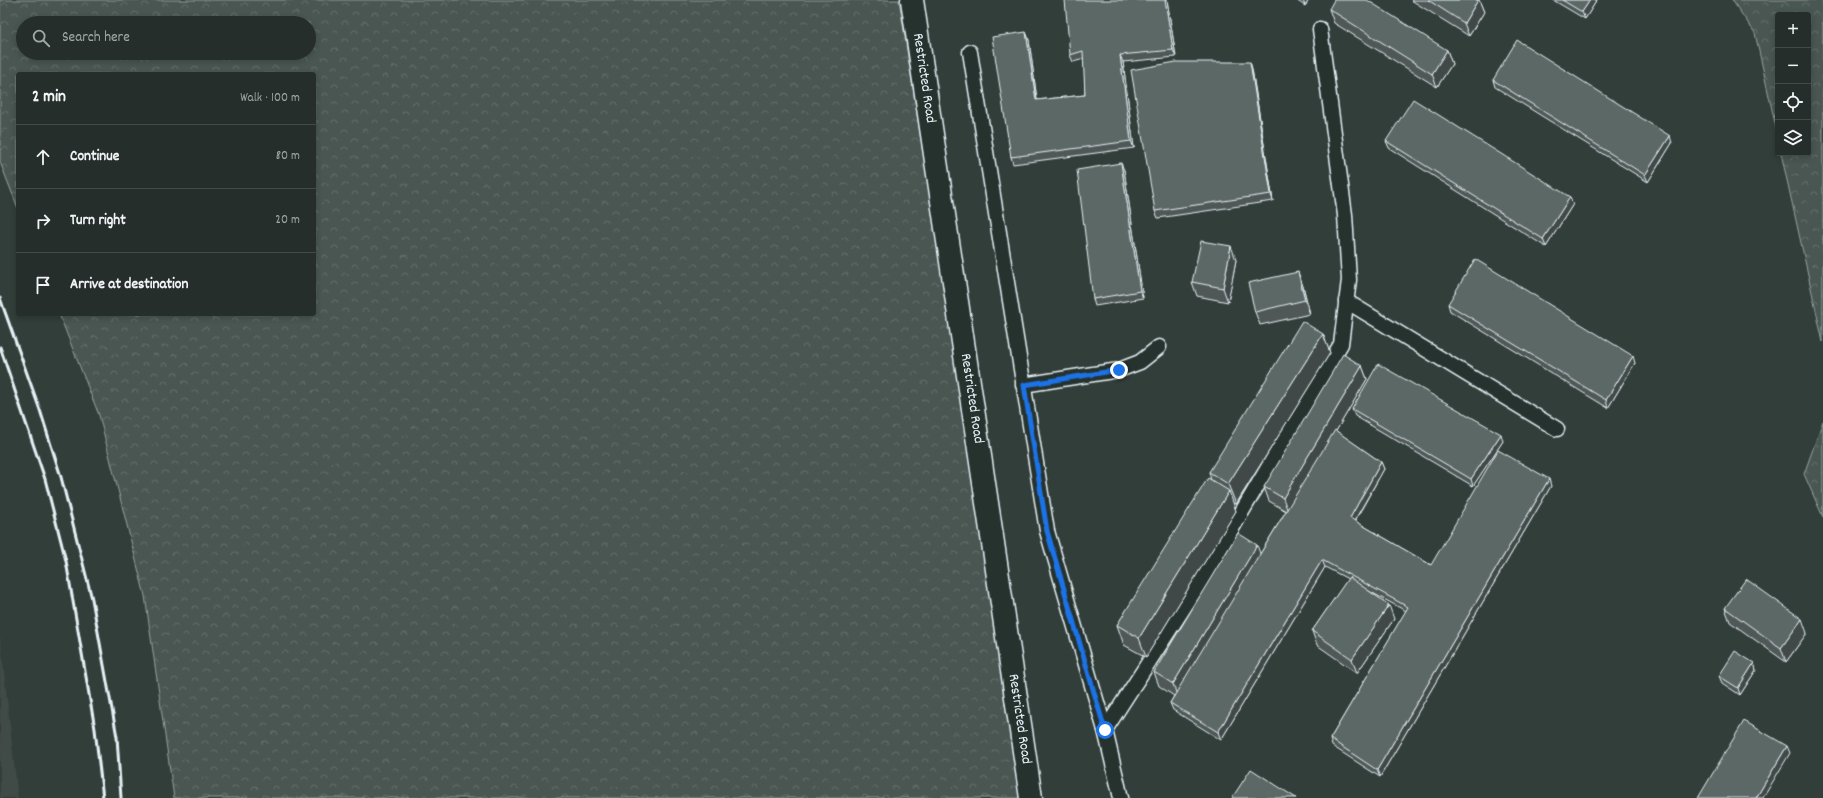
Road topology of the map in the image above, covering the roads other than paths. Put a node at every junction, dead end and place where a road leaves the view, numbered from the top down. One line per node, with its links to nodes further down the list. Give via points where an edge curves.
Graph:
1 (912, 0): 9 (street, Restricted Road)
2 (1320, 29): 4 (lane, via 1345,215 1349,280)
3 (970, 52): 6 (lane)
4 (1346, 301): 7 (lane); 8 (lane, via 1341,344 1201,581)
5 (1159, 347): 6 (lane, via 1140,362 1119,370)
6 (1024, 385): 8 (lane, via 1047,531)
7 (1558, 429)
8 (1105, 730): 10 (lane)
9 (1031, 798)
10 (1121, 798)

